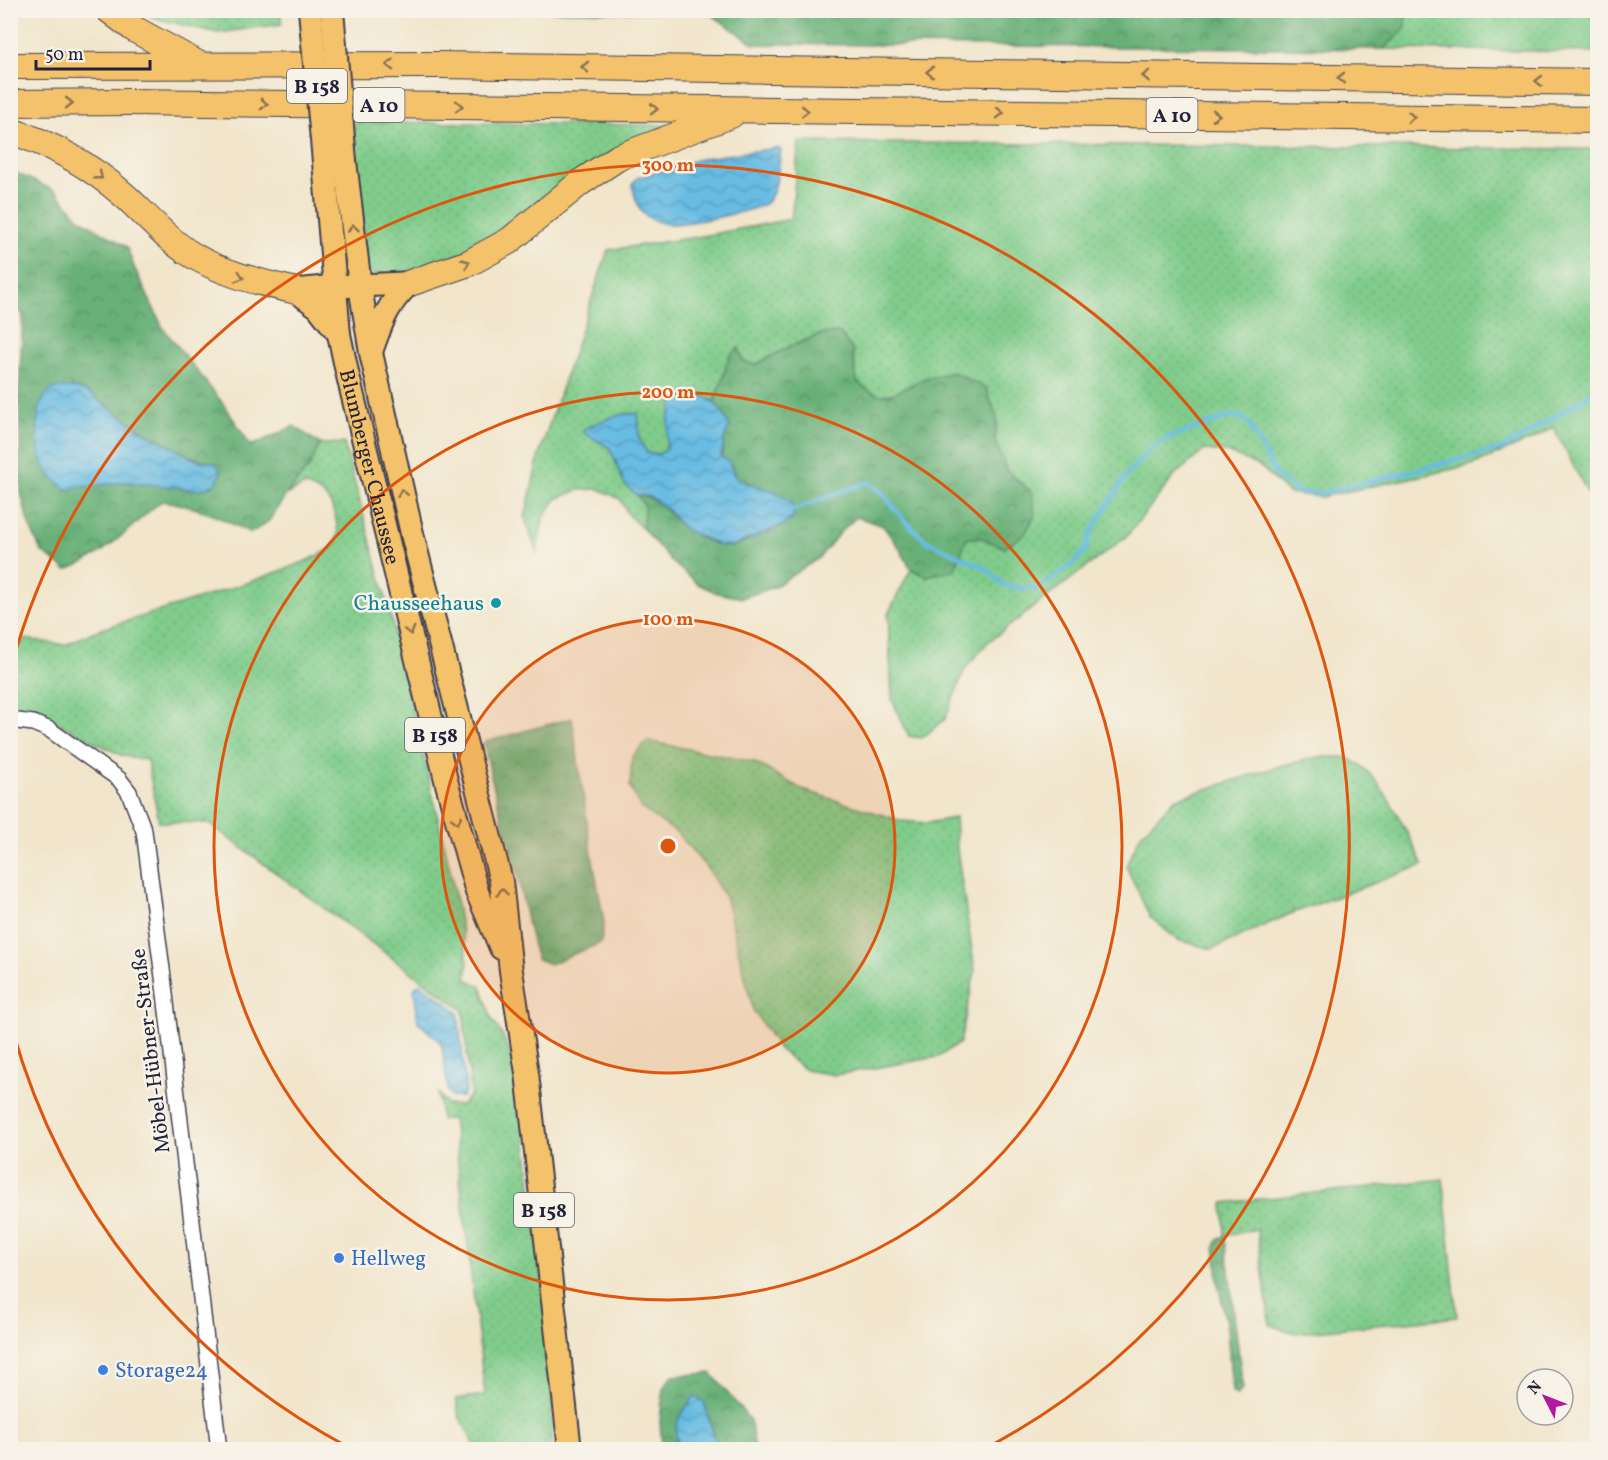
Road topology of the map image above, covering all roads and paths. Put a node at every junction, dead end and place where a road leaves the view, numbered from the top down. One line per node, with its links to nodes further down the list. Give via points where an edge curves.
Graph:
1 (109, 10): 5 (highway, via 134,30)
2 (310, 10): 11 (main road, B 158, bridge)
3 (332, 10): 11 (main road, B 158, bridge)
4 (10, 66): 5 (highway, A 10)
5 (201, 66): 6 (highway, A 10, one-way to 5, via 439,65)
6 (1598, 82)
7 (10, 103): 8 (highway, A 10, one-way to 8)
8 (747, 110): 9 (highway, A 10, one-way to 9); 12 (highway, one-way to 8, via 469,263 509,241 581,182 619,157)
9 (1598, 120)
10 (10, 131): 15 (highway, one-way to 15, via 62,150 88,167 196,257 241,278)
11 (334, 162): 13 (main road, Blumberger Chaussee / B 158); 14 (main road, Blumberger Chaussee / B 158, one-way to 11)
12 (410, 283): 14 (main road); 17 (main road, via 389,305)
13 (334, 285): 14 (main road); 15 (main road); 16 (main road, Blumberger Chaussee / B 158)
14 (360, 286): 17 (main road, Blumberger Chaussee / B 158)
15 (297, 291): 16 (main road, via 318,307)
16 (339, 334): 19 (main road, Blumberger Chaussee / B 158, one-way to 19, via 447,784 477,892)
17 (371, 353): 19 (main road, Blumberger Chaussee / B 158, one-way to 17, via 501,881 413,538)
18 (10, 720): 20 (street, Möbel-Hübner-Straße, via 50,730 119,779 129,792 144,831)
19 (511, 971): 21 (main road, Blumberger Chaussee / B 158, via 528,1073)
20 (219, 1449)
21 (570, 1449)

